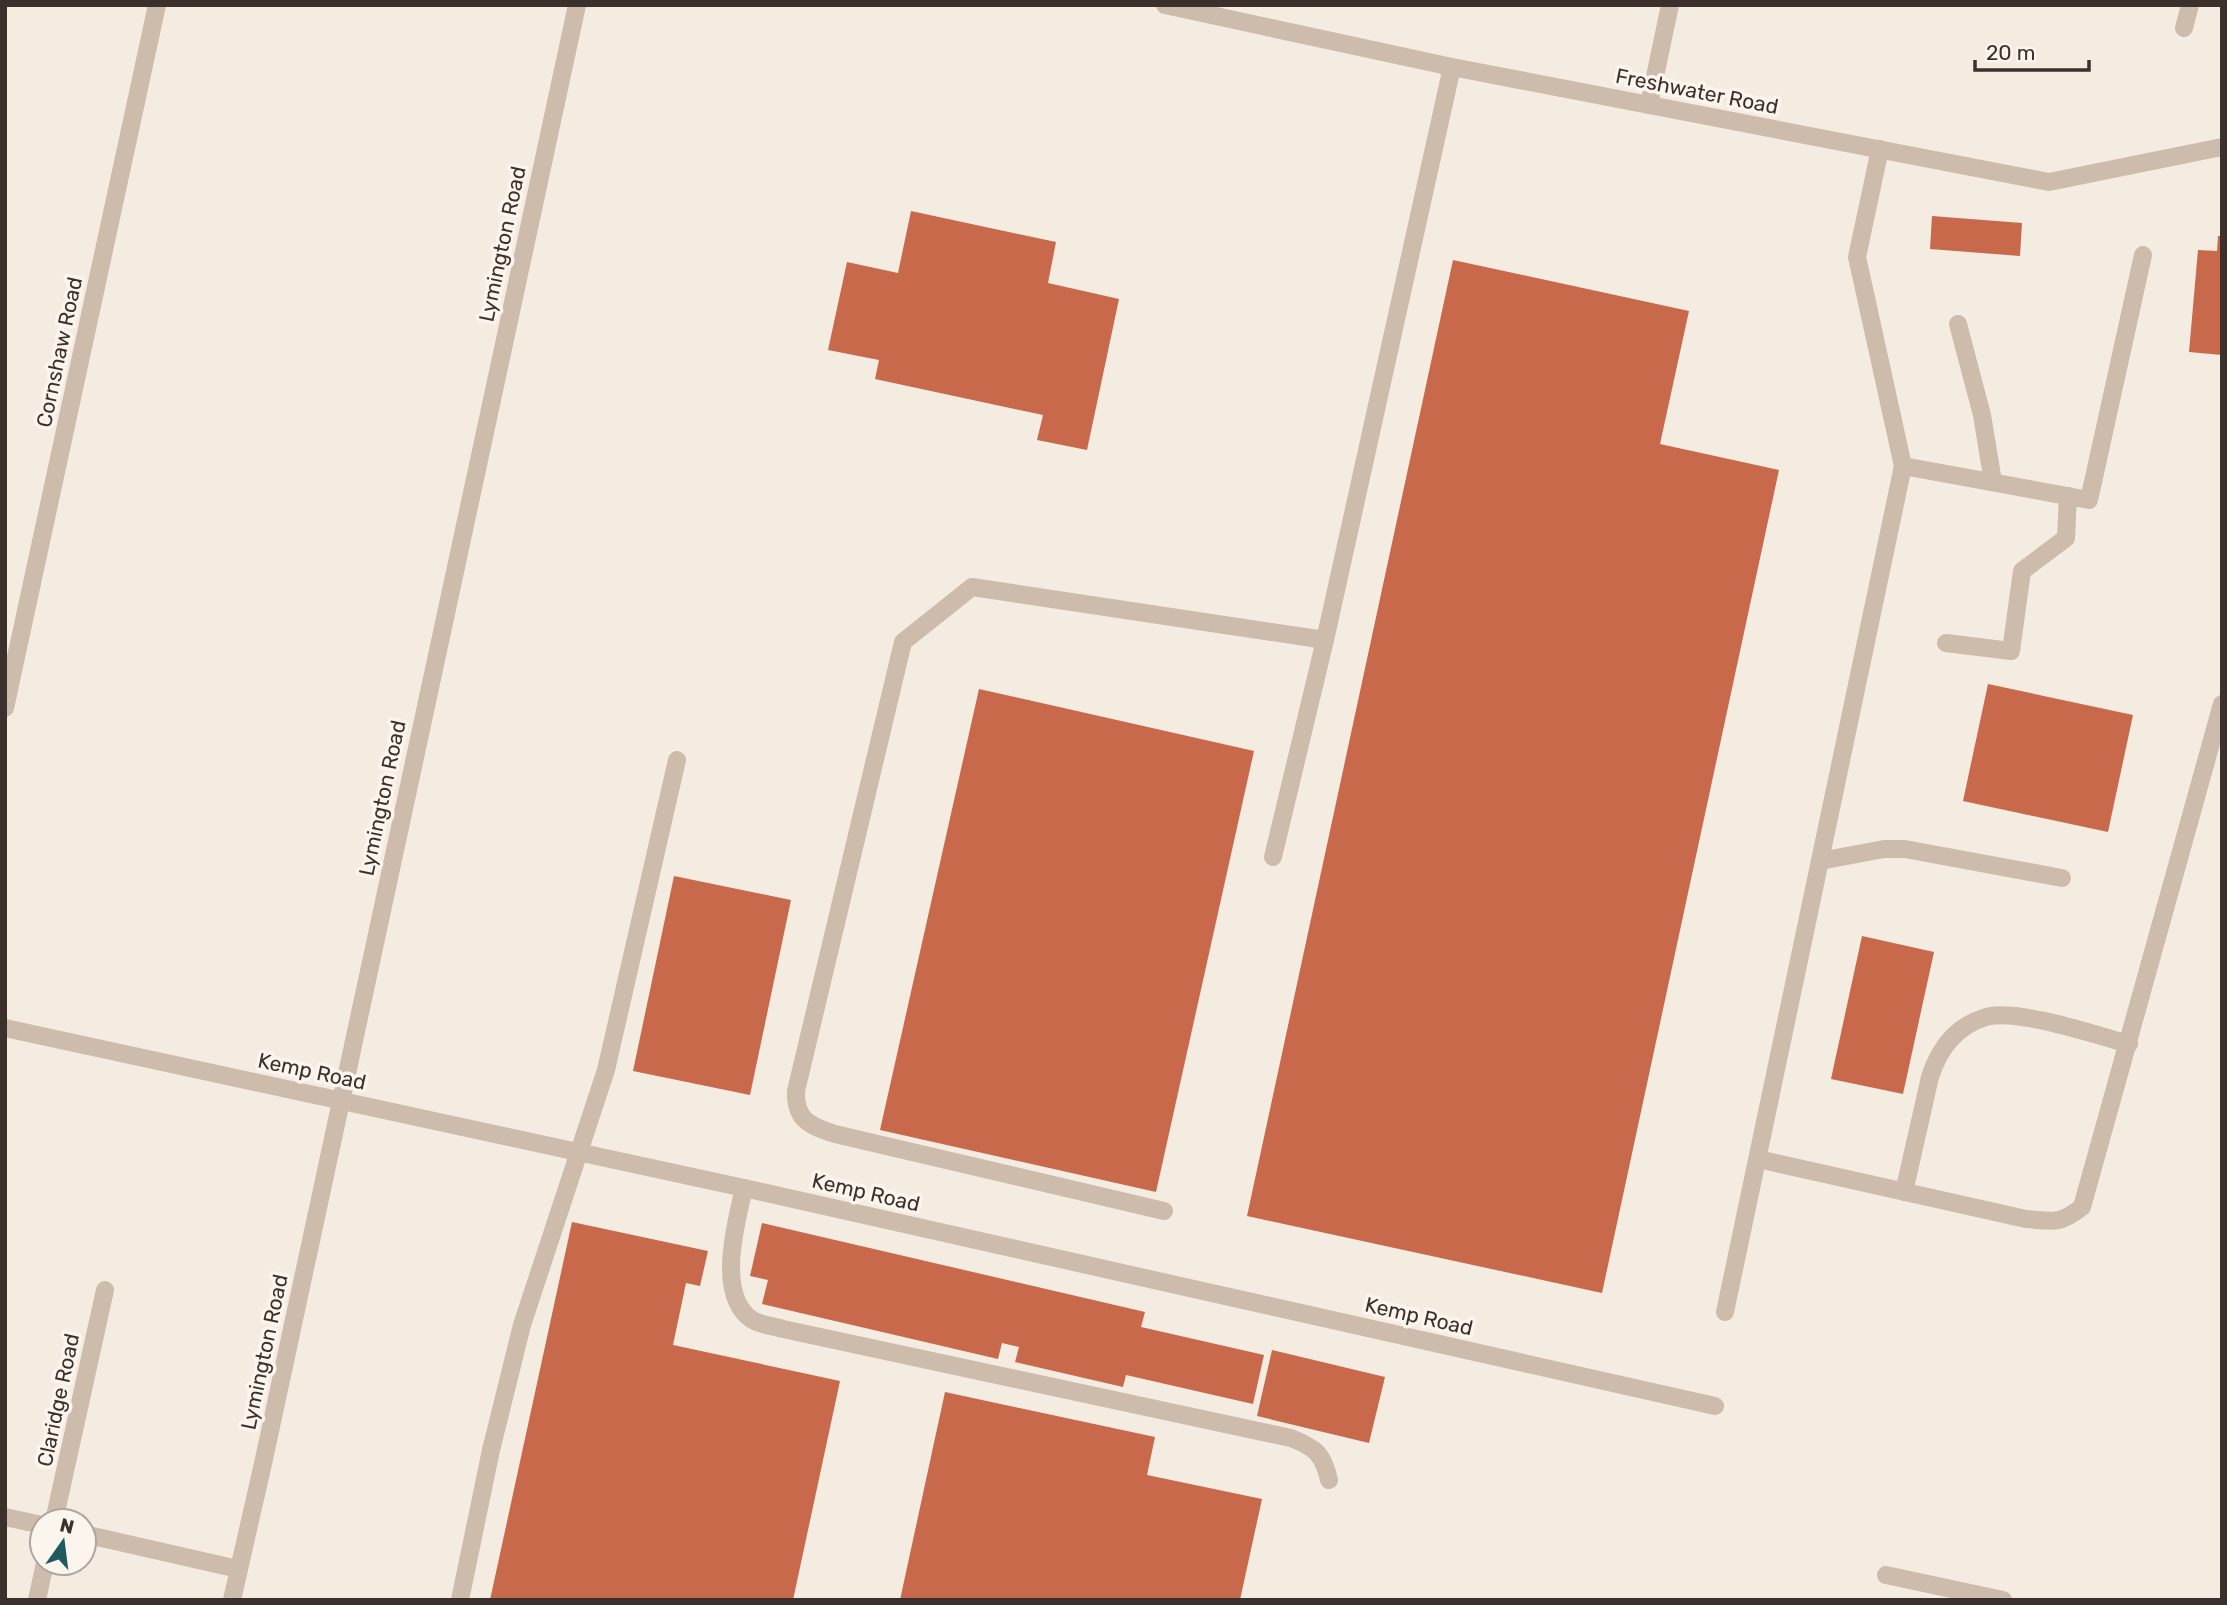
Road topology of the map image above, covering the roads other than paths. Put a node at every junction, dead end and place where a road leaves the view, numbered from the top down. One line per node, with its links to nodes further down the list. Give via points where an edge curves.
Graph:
1 (157, 5): 20 (street, Cornshaw Road)
2 (577, 5): 27 (street, Lymington Road)
3 (1164, 5): 6 (street, Freshwater Road)
4 (1670, 5): 9 (street)
5 (2190, 5): 7 (street)
6 (1224, 12): 8 (street, Freshwater Road)
7 (2184, 28)
8 (1452, 67): 9 (street, Freshwater Road); 17 (street)
9 (1650, 105): 11 (street, Freshwater Road)
10 (2222, 147): 11 (street, Freshwater Road, via 2049,182)
11 (1880, 149): 14 (street, via 1857,257)
12 (2143, 255): 16 (street, via 2089,500)
13 (1958, 324): 15 (street, via 1982,415)
14 (1903, 466): 15 (street); 23 (street)
15 (1993, 482): 16 (street)
16 (2068, 496): 18 (street, via 2066,538 2022,571 2011,651)
17 (1325, 640): 22 (street); 32 (street, via 972,587 903,642 796,1106 816,1128 835,1134)
18 (1946, 643)
19 (2222, 704): 26 (street)
20 (5, 708)
21 (677, 760): 28 (street, via 606,1070)
22 (1273, 857)
23 (1820, 861): 24 (street, via 1906,849); 29 (street)
24 (2062, 877)
25 (5, 1028): 27 (street, Kemp Road)
26 (2129, 1044): 31 (street, via 2016,1016 1988,1016 1970,1024 1949,1040 1936,1060); 31 (street, via 2088,1194 2082,1207 2068,1218 2025,1219)
27 (341, 1101): 28 (street, Kemp Road); 41 (street, Lymington Road)
28 (577, 1152): 30 (street, Kemp Road); 46 (street, via 522,1325)
29 (1758, 1159): 31 (street); 34 (street)
30 (744, 1188): 35 (street, Kemp Road); 36 (street, via 733,1237 732,1279 736,1300 752,1320 1291,1438 1316,1451)
31 (1904, 1192)
32 (1164, 1210)
33 (105, 1290): 37 (street, Claridge Road)
34 (1725, 1312)
35 (1715, 1406)
36 (1329, 1480)
37 (57, 1507)
38 (5, 1517): 39 (street)
39 (28, 1522)
40 (98, 1538): 41 (street)
41 (238, 1569): 45 (street, Lymington Road)
42 (1886, 1576): 47 (street)
43 (42, 1577): 44 (street)
44 (37, 1600)
45 (232, 1600)
46 (460, 1600)
47 (2003, 1600)

